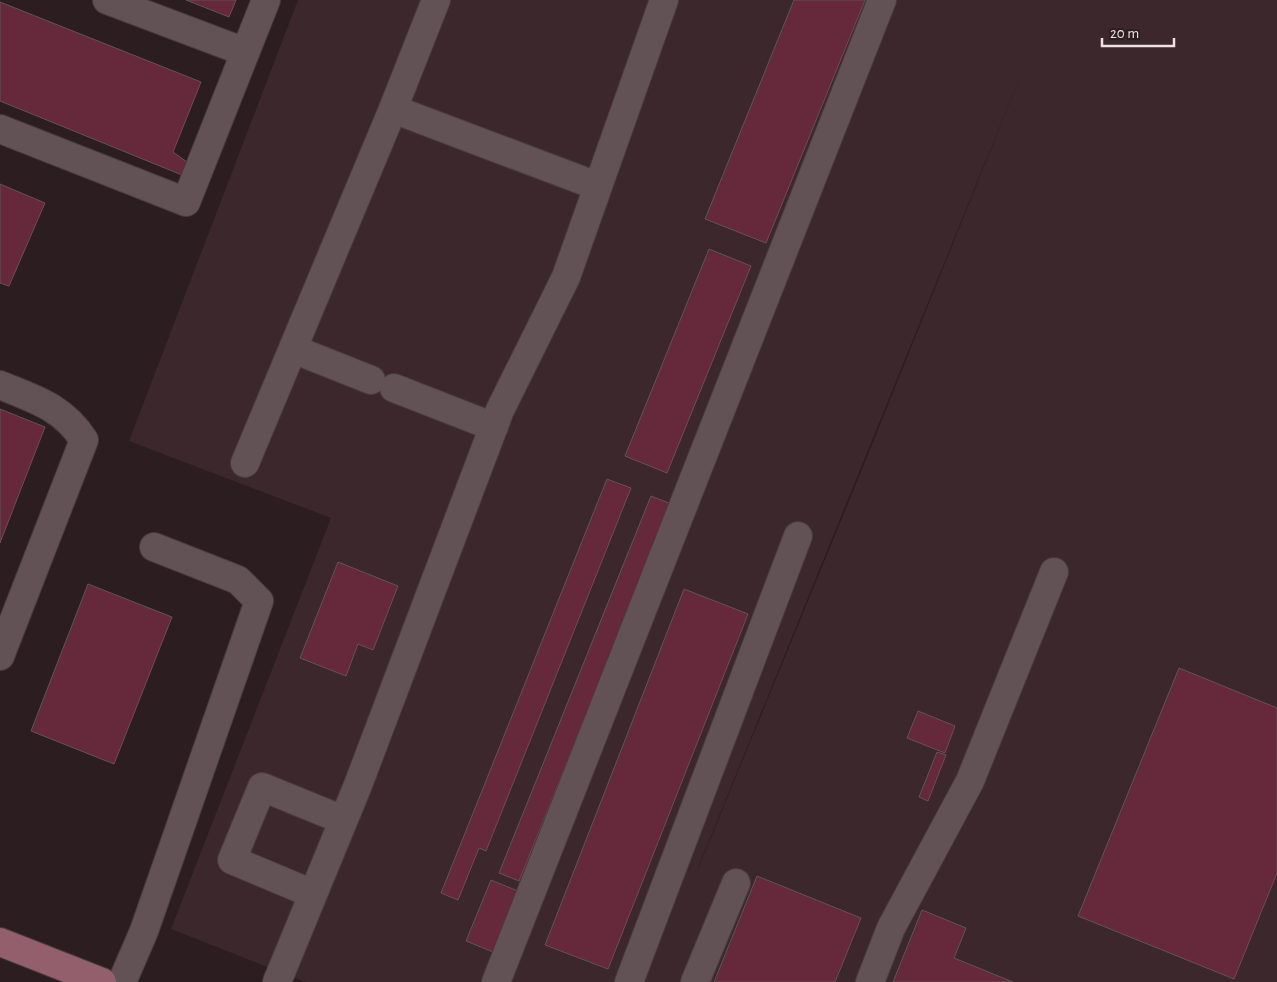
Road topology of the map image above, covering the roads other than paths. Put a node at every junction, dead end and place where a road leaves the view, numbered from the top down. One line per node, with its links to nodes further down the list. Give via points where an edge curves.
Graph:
1 (107, 0): 6 (lane)
2 (266, 0): 6 (lane)
3 (436, 0): 7 (lane)
4 (664, 0): 9 (lane)
5 (882, 0): 25 (lane)
6 (246, 52): 8 (lane, via 186,202)
7 (393, 109): 9 (lane); 10 (lane)
8 (0, 129)
9 (597, 186): 12 (lane, via 566,276)
10 (293, 350): 12 (lane); 13 (lane)
11 (0, 385): 17 (lane, via 54,408 75,426 84,440)
12 (494, 427): 18 (lane)
13 (245, 463)
14 (798, 536): 26 (lane)
15 (154, 547): 23 (lane, via 238,580 260,601 144,931)
16 (1054, 572): 28 (lane, via 970,782 891,928)
17 (0, 656)
18 (343, 820): 20 (lane); 20 (lane, via 262,787 232,860)
19 (736, 883): 27 (lane)
20 (313, 894): 24 (lane)
21 (0, 942): 22 (main road)
22 (102, 982)
23 (122, 982)
24 (277, 982)
25 (496, 982)
26 (630, 982)
27 (695, 982)
28 (870, 982)

